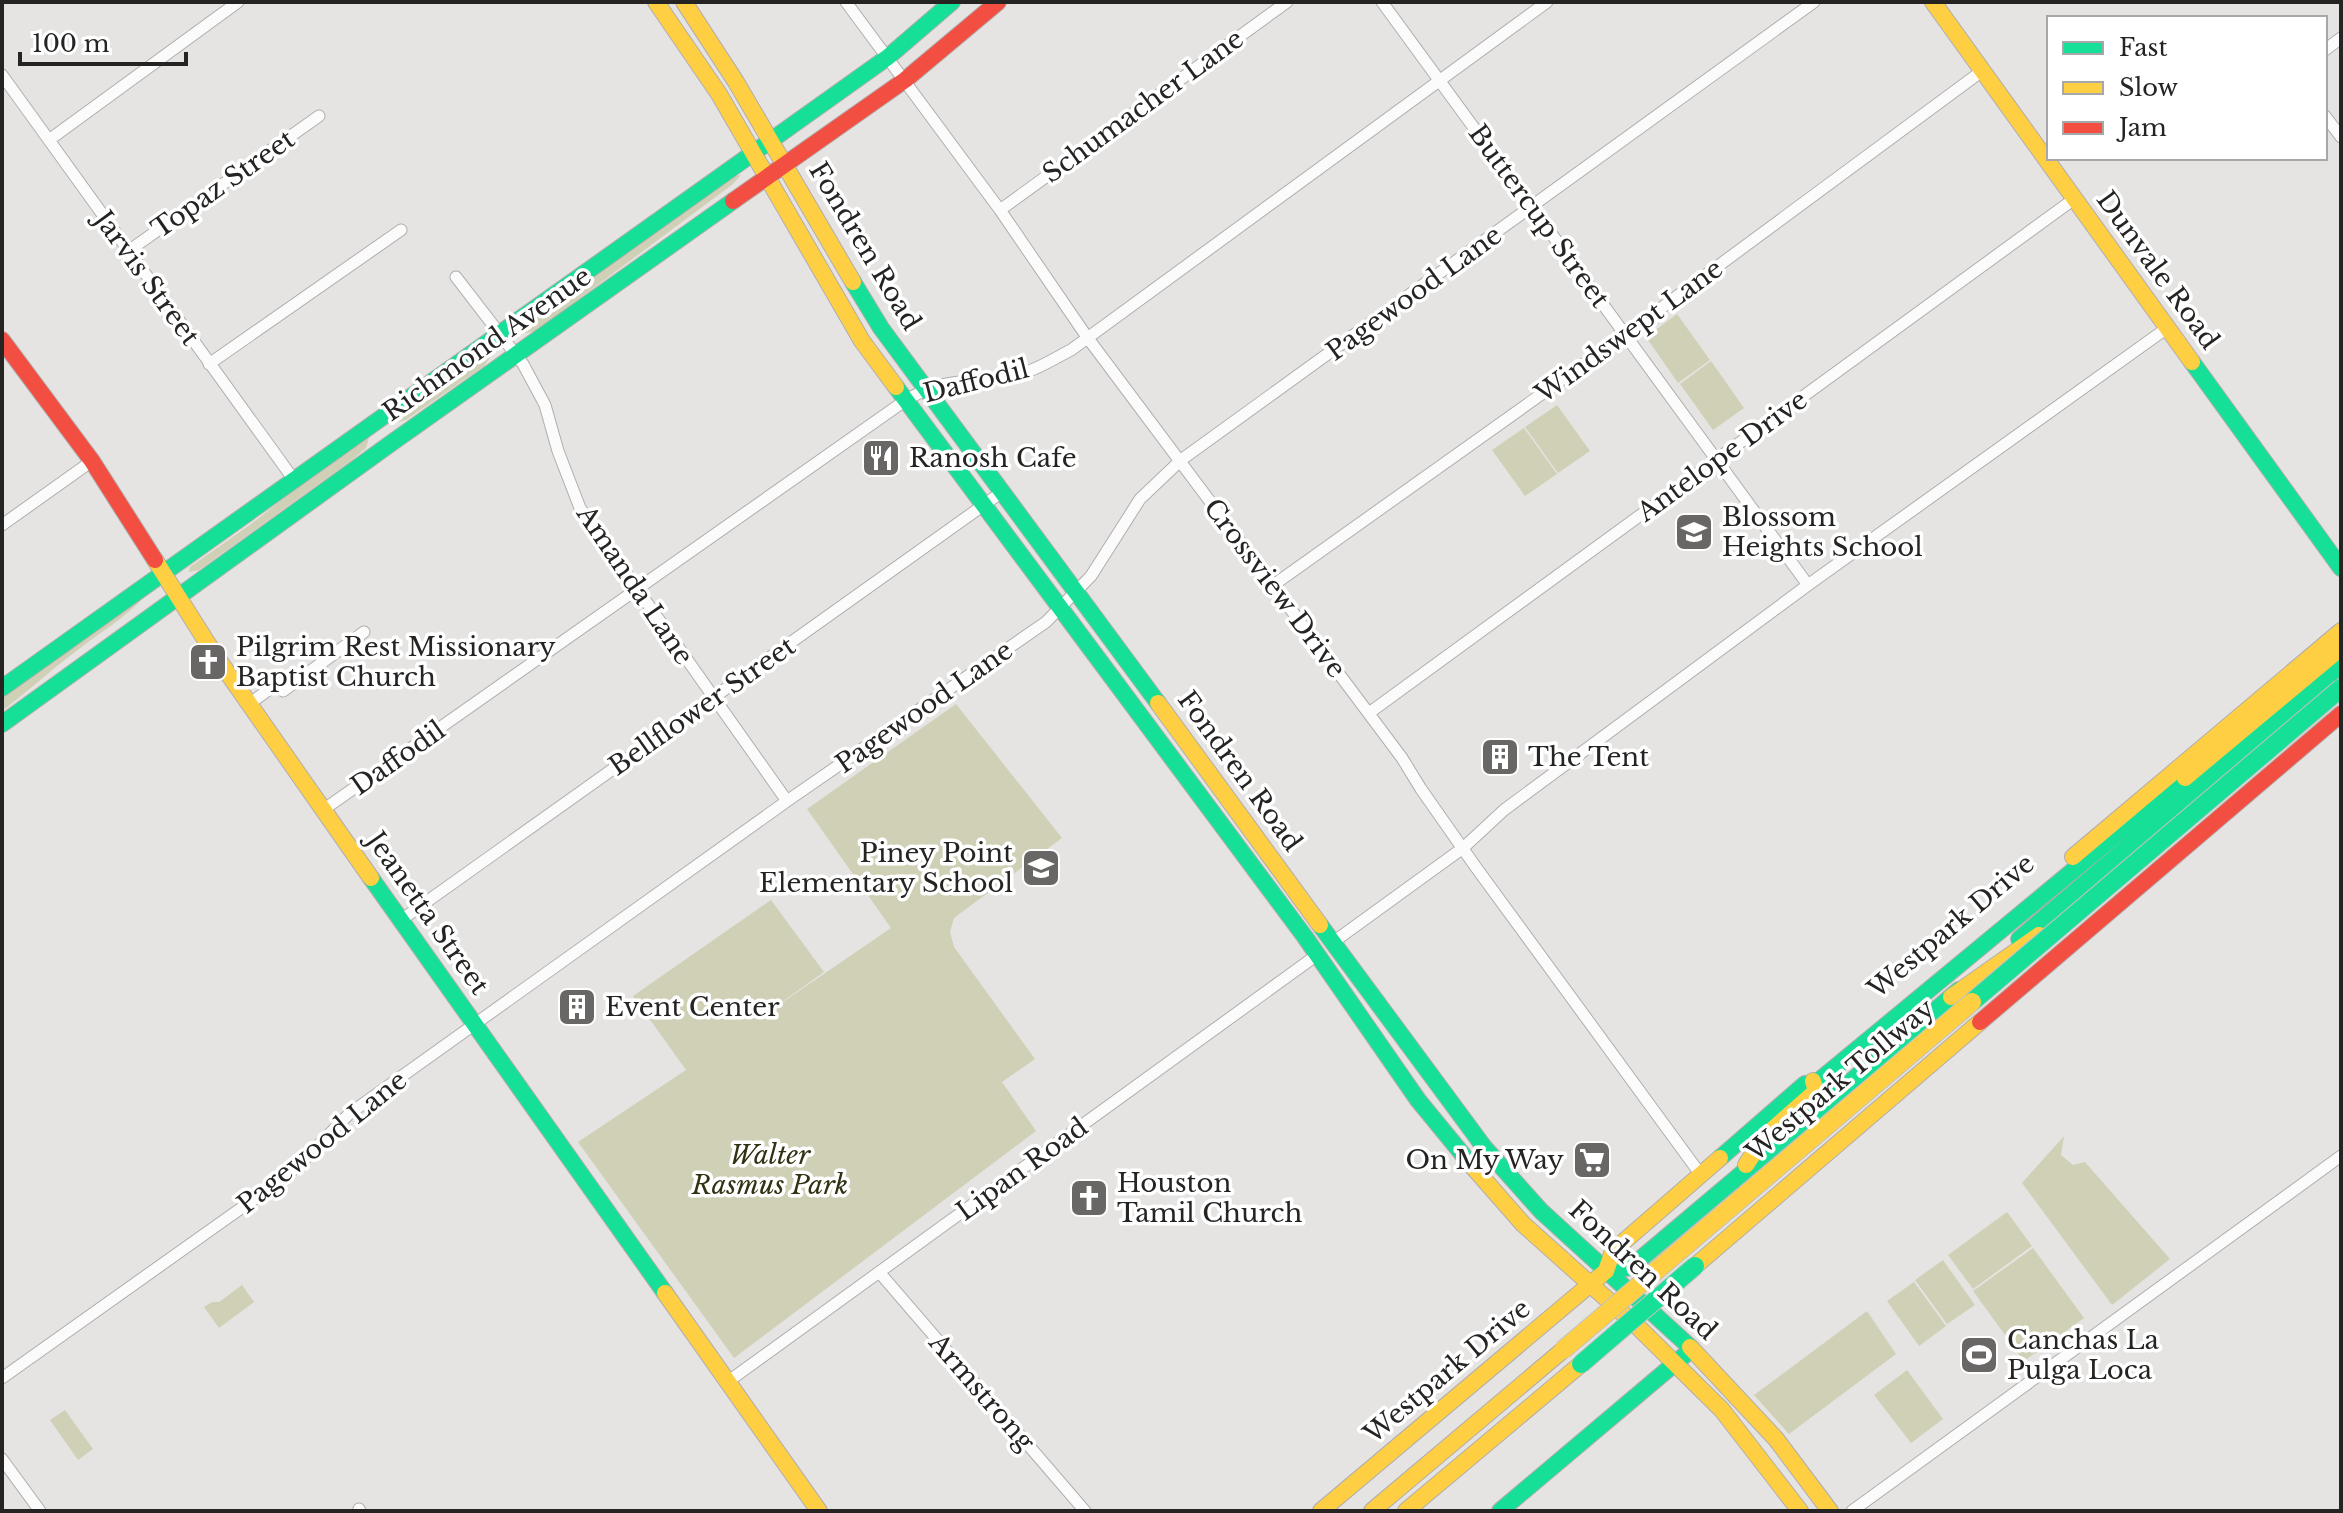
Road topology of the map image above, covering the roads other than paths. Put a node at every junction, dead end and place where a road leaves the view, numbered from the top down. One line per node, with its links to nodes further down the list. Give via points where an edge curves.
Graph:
1 (238, 2): 21 (street)
2 (656, 2): 22 (main road, Fondren Road)
3 (684, 2): 20 (main road, Fondren Road)
4 (846, 2): 12 (street, Crossview Drive)
5 (952, 2): 12 (main road, Richmond Avenue)
6 (998, 2): 15 (main road, Richmond Avenue)
7 (1287, 2): 27 (street, Schumacher Lane)
8 (1382, 2): 16 (street, Buttercup Street)
9 (1547, 2): 16 (street, Daffodil)
10 (1814, 2): 26 (street, Pagewood Lane)
11 (1933, 2): 13 (main road, Dunvale Road)
12 (888, 57): 15 (street, Crossview Drive); 20 (main road, Richmond Avenue)
13 (1982, 71): 25 (main road, Dunvale Road); 33 (street, Windswept Lane)
14 (2, 75): 21 (street, Jarvis Street)
15 (905, 80): 23 (main road, Richmond Avenue); 27 (street, Crossview Drive)
16 (1440, 80): 26 (street, Buttercup Street); 34 (street, Daffodil)
17 (319, 116): 29 (street, Topaz Street)
18 (2327, 119): 19 (street)
19 (2341, 137)
20 (771, 139): 22 (main road, Richmond Avenue); 23 (main road, Fondren Road)
21 (49, 140): 29 (street, Jarvis Street)
22 (752, 153): 24 (main road, Fondren Road); 32 (main road, Richmond Avenue)
23 (785, 165): 24 (main road, Richmond Avenue); 38 (main road, Fondren Road, via 853,285)
24 (767, 177): 36 (main road, Richmond Avenue); 39 (main road, Fondren Road, via 842,309)
25 (2074, 199): 31 (main road, Dunvale Road); 41 (street, Antelope Drive)
26 (1533, 207): 33 (street, Buttercup Street); 40 (street, Pagewood Lane)
27 (1000, 210): 34 (street, Crossview Drive)
28 (401, 230): 37 (street)
29 (127, 252): 37 (street, Jarvis Street)
30 (456, 277): 32 (street, Amanda Lane)
31 (2167, 328): 47 (main road, Dunvale Road); 49 (street)
32 (500, 334): 36 (street, Amanda Lane); 43 (main road, Richmond Avenue)
33 (1626, 334): 41 (street, Buttercup Street); 50 (street, Windswept Lane)
34 (1087, 337): 38 (street, Daffodil, via 1022,374); 40 (street, Crossview Drive)
35 (2, 340): 42 (main road, Jeanetta Street)
36 (516, 355): 51 (street, Amanda Lane, via 545,405 580,508); 53 (main road, Richmond Avenue)
37 (209, 364): 43 (street, Jarvis Street)
38 (926, 388): 39 (street, Daffodil); 44 (main road, Fondren Road)
39 (906, 400): 45 (main road, Fondren Road); 51 (street, Daffodil)
40 (1181, 460): 50 (street, Crossview Drive); 52 (street, Pagewood Lane, via 1140,499)
41 (1717, 460): 49 (street, Buttercup Street); 64 (street, Antelope Drive)
42 (92, 461): 46 (street); 48 (main road, Jeanetta Street)
43 (294, 480): 48 (main road, Richmond Avenue)
44 (1002, 492): 45 (street, Bellflower Street); 52 (main road, Fondren Road)
45 (983, 506): 54 (main road, Fondren Road); 61 (street, Bellflower Street)
46 (2, 525)
47 (2341, 568)
48 (162, 571): 53 (main road, Jeanetta Street); 59 (main road, Richmond Avenue)
49 (1808, 585): 73 (street, via 1504,810)
50 (1272, 586): 64 (street, Crossview Drive)
51 (637, 591): 61 (street, Amanda Lane); 70 (street, Daffodil)
52 (1075, 593): 54 (street, Pagewood Lane); 63 (main road, Fondren Road)
53 (178, 596): 62 (main road, Jeanetta Street); 67 (main road, Richmond Avenue)
54 (1059, 608): 66 (main road, Fondren Road); 69 (street, Pagewood Lane)
55 (2341, 631): 81 (main road, Westpark Drive)
56 (364, 632): 62 (street, via 283,691 278,683)
57 (2341, 648): 81 (main road, via 2006,928)
58 (2341, 665): 78 (main road, Westpark Drive)
59 (2, 688)
60 (2341, 688): 101 (main road, Westpark Tollway, bridge)
61 (714, 698): 69 (street, Amanda Lane); 75 (street, Bellflower Street)
62 (249, 704): 70 (main road, Jeanetta Street)
63 (1163, 710): 66 (main road); 71 (main road, Fondren Road)
64 (1369, 713): 73 (street, Crossview Drive)
65 (2341, 714): 68 (main road, Westpark Tollway)
66 (1146, 721): 72 (main road, Fondren Road)
67 (2, 724)
68 (2289, 758): 78 (main road); 102 (main road, Westpark Tollway, bridge)
69 (787, 801): 80 (street, Pagewood Lane)
70 (323, 810): 75 (main road, Jeanetta Street)
71 (1244, 821): 72 (main road); 76 (main road, Fondren Road)
72 (1227, 832): 74 (main road, Fondren Road)
73 (1463, 848): 76 (street); 85 (street, Crossview Drive)
74 (1261, 879): 76 (main road, via 1315,936); 77 (main road, Fondren Road)
75 (401, 920): 80 (main road, Jeanetta Street)
76 (1332, 943): 79 (main road, Fondren Road)
77 (1317, 955): 79 (main road, via 1330,958 1350,985); 83 (main road, Fondren Road); 90 (street, Lipan Road)
78 (1951, 997): 86 (main road, Westpark Drive)
79 (1379, 1006): 82 (main road, Fondren Road)
80 (475, 1025): 94 (street, Pagewood Lane, via 349,1114 278,1182); 95 (main road, Jeanetta Street)
81 (1808, 1084): 85 (main road, Westpark Drive); 86 (main road, via 1816,1091 1765,1136)
82 (1438, 1087): 83 (main road); 87 (main road, Fondren Road)
83 (1418, 1100): 88 (main road, Fondren Road)
84 (2341, 1156): 106 (street)
85 (1701, 1175): 89 (main road, Westpark Drive, via 1613,1251)
86 (1737, 1179): 89 (main road, Westpark Drive, via 1631,1267)
87 (1521, 1189): 88 (main road); 89 (main road, Fondren Road)
88 (1504, 1203): 91 (main road, Fondren Road)
89 (1606, 1271): 91 (main road, Westpark Drive); 92 (main road, Fondren Road)
90 (879, 1272): 95 (street, Lipan Road); 99 (street, Armstrong)
91 (1590, 1284): 93 (main road, Fondren Road); 100 (main road, Westpark Drive)
92 (1692, 1349): 93 (main road); 105 (main road, Fondren Road, via 1776,1439)
93 (1675, 1363): 103 (main road); 104 (main road, Fondren Road, via 1729,1419)
94 (2, 1378)
95 (726, 1383): 98 (main road, Jeanetta Street)
96 (2, 1459): 97 (street)
97 (40, 1511)
98 (819, 1511)
99 (1085, 1511)
100 (1321, 1511)
101 (1372, 1511)
102 (1406, 1511)
103 (1500, 1511)
104 (1800, 1511)
105 (1830, 1511)
106 (1852, 1511)

